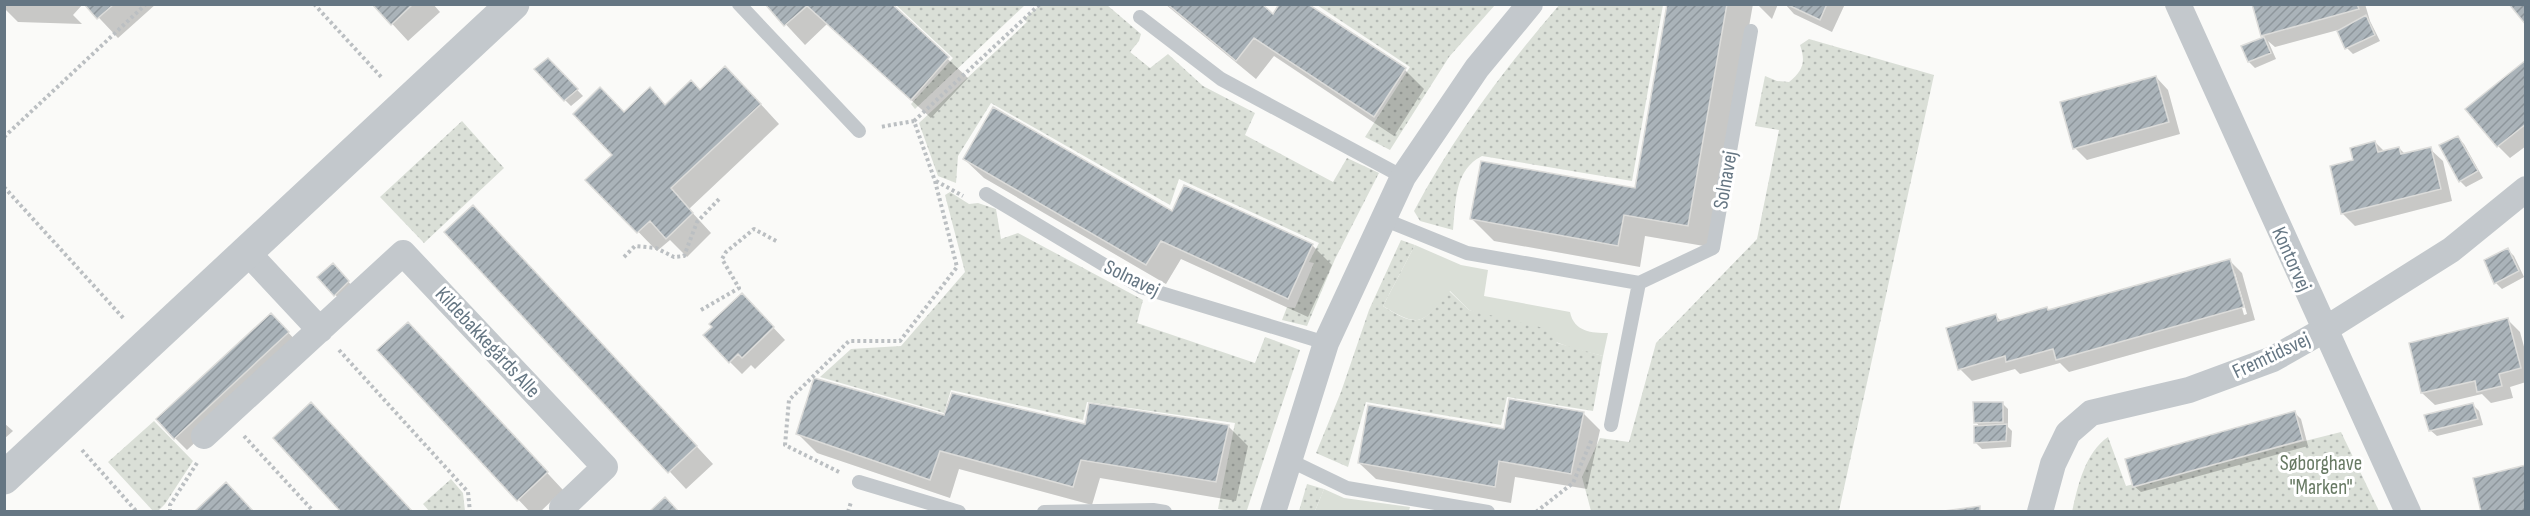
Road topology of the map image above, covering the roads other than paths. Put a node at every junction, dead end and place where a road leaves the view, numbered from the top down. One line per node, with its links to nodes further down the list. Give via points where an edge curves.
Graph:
1 (513, 4): 12 (street)
2 (739, 4): 7 (lane)
3 (1530, 4): 8 (street, via 1477,68)
4 (2178, 4): 15 (street, Kontorvej)
5 (1140, 17): 8 (lane, via 1221,79)
6 (1751, 31): 13 (lane, Solnavej, via 1713,248)
7 (859, 131)
8 (1402, 177): 11 (street)
9 (2526, 189): 15 (street, Fremtidsvej, via 2451,250)
10 (986, 194): 16 (lane, Solnavej, via 1141,287)
11 (1383, 219): 13 (lane, via 1467,253); 16 (street)
12 (248, 253): 14 (street); 20 (street)
13 (1639, 284): 17 (lane)
14 (320, 330): 18 (street, Kildebakkegårds Alle); 22 (street, Kildebakkegårds Alle, via 404,253 605,467 562,508)
15 (2324, 330): 28 (street, Fremtidsvej, via 2273,359 2188,390 2091,412 2068,433 2053,464); 29 (street, Kontorvej)
16 (1326, 343): 19 (street)
17 (1611, 425)
18 (204, 436)
19 (1289, 460): 26 (street); 27 (lane, via 1347,488)
20 (4, 478)
21 (859, 482): 23 (lane)
22 (566, 512)
23 (959, 512)
24 (1044, 512): 25 (lane)
25 (1165, 512)
26 (1273, 512)
27 (1488, 512)
28 (2040, 512)
29 (2408, 512)

